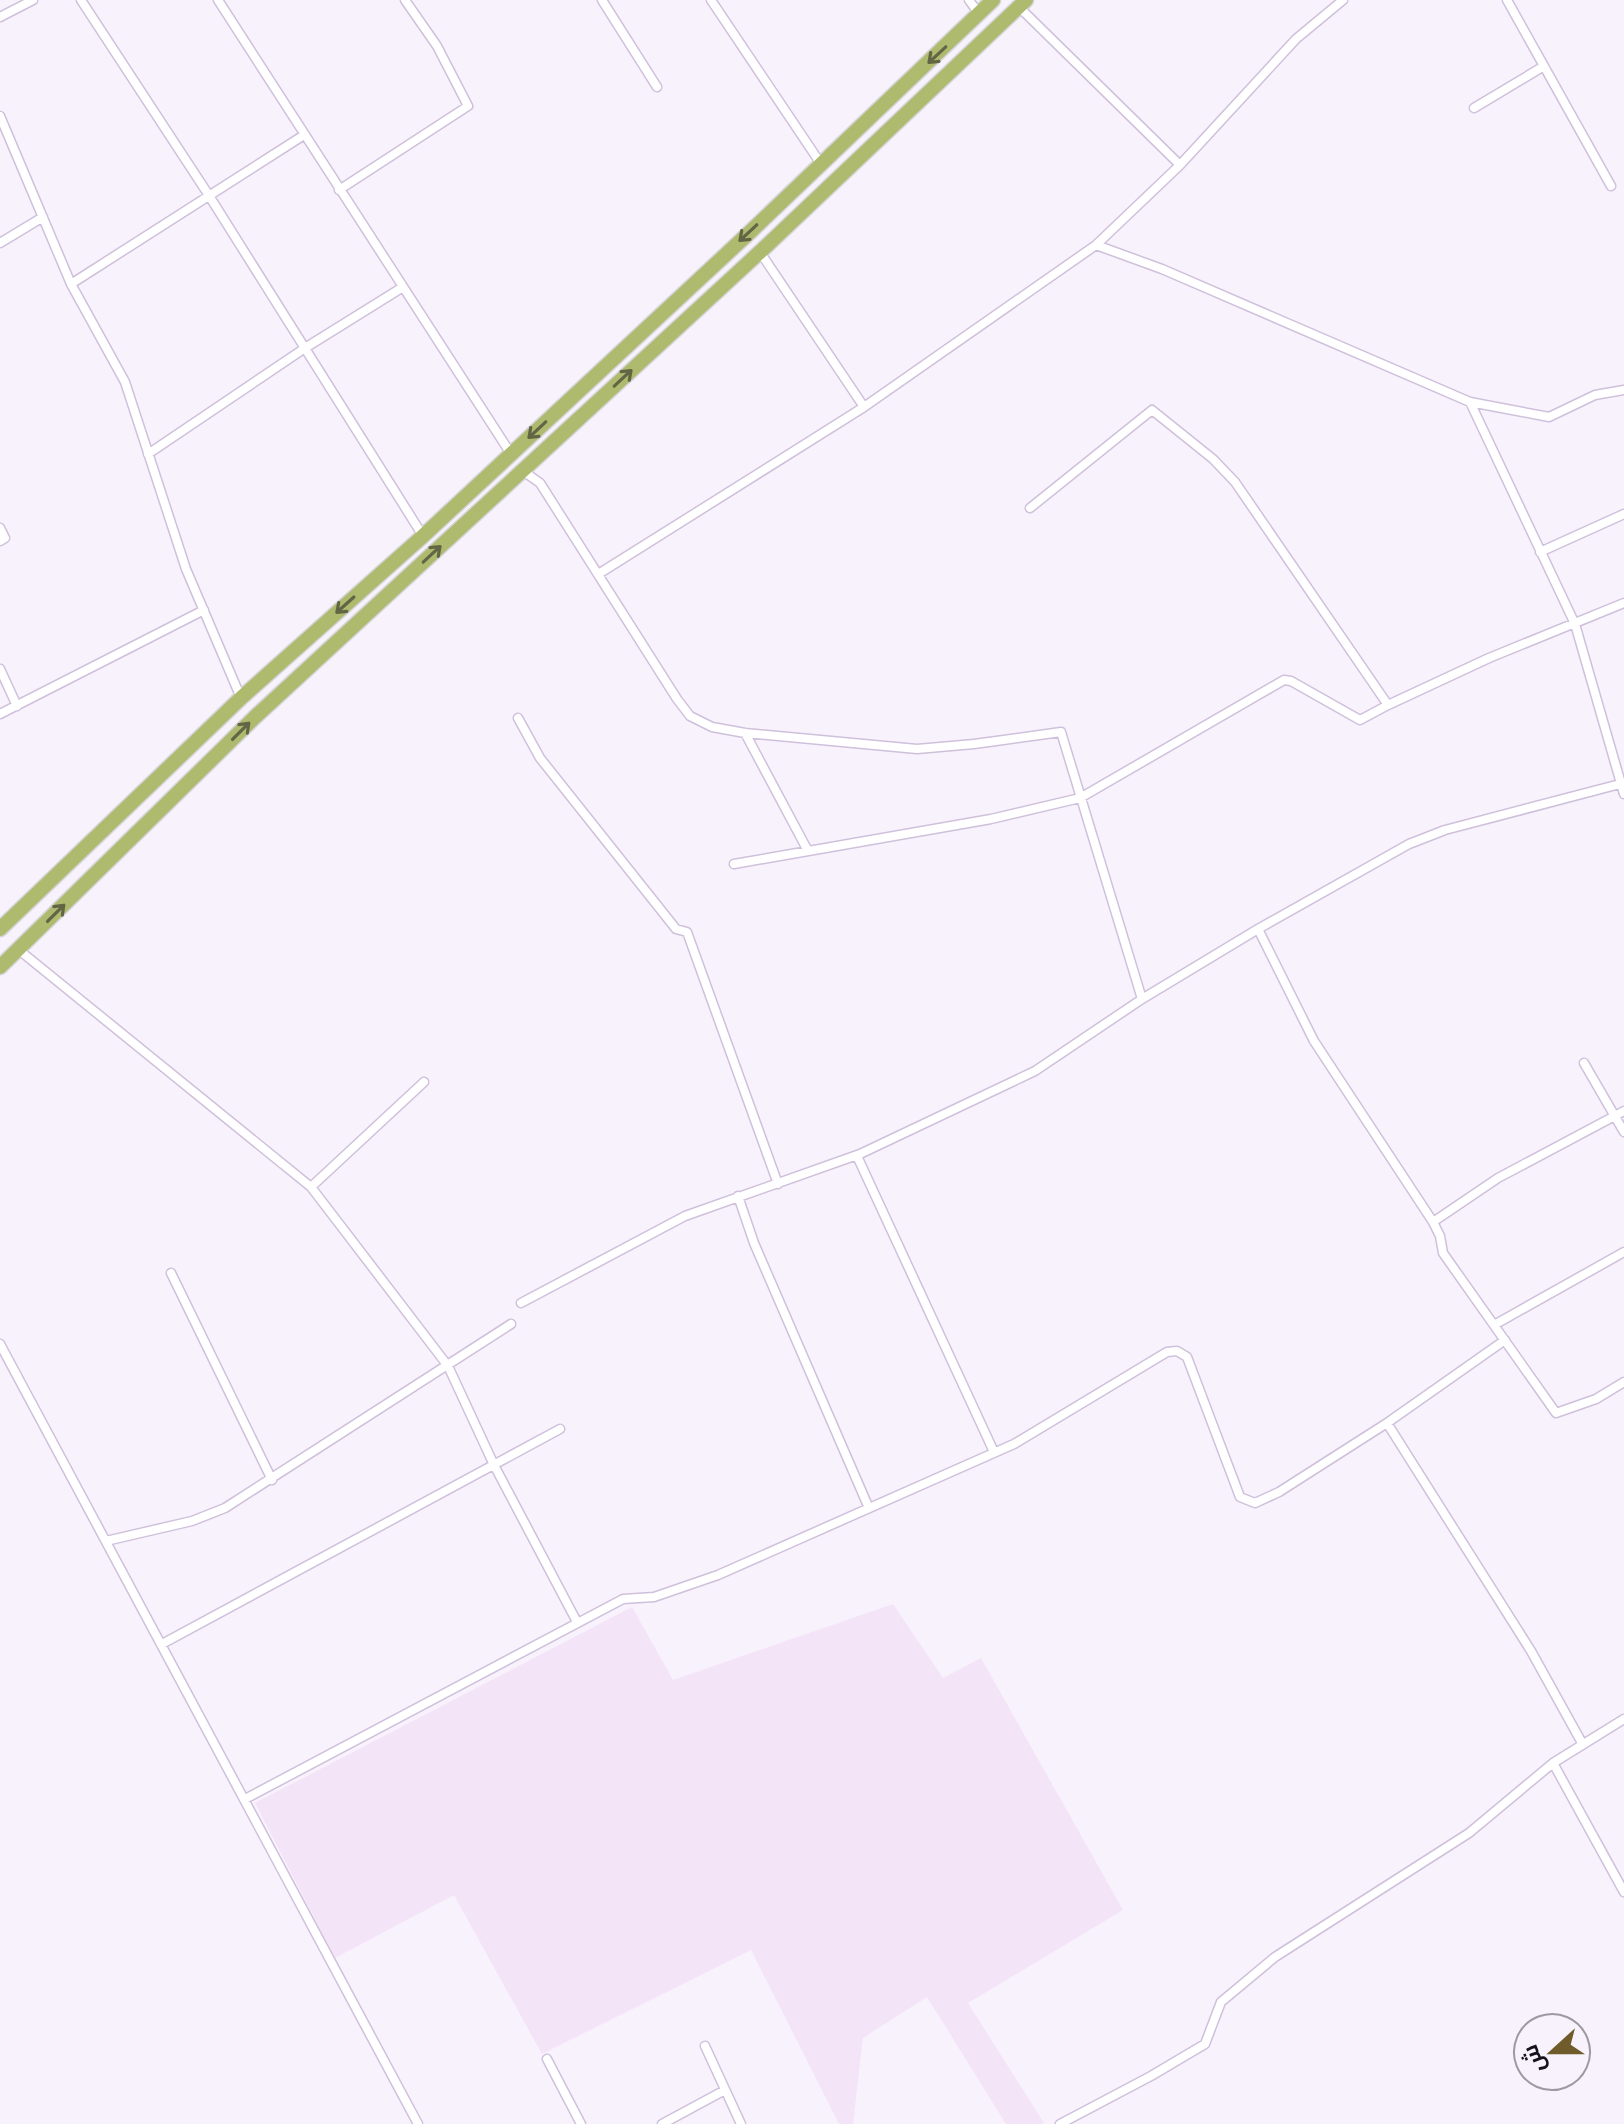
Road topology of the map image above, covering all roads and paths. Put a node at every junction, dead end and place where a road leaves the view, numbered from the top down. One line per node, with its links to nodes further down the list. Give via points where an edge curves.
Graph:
1 (33, 0): 13 (street)
2 (81, 0): 24 (street)
3 (218, 0): 19 (street)
4 (405, 0): 23 (street, via 437,46 468,106)
5 (602, 0): 15 (street)
6 (711, 0): 20 (street)
7 (969, 0): 12 (street)
8 (993, 0): 12 (highway)
9 (1343, 0): 21 (street, via 1296,39)
10 (1507, 0): 14 (street)
11 (1023, 4): 21 (street); 28 (highway)
12 (979, 14): 20 (highway, one-way to 20)
13 (0, 17)
14 (1544, 66): 16 (street); 22 (street)
15 (657, 87)
16 (1474, 108)
17 (0, 116): 18 (street)
18 (2, 127): 25 (street)
19 (304, 135): 23 (street); 24 (street)
20 (821, 164): 36 (highway, one-way to 36)
21 (1180, 165): 27 (street)
22 (1611, 186)
23 (339, 190): 30 (street)
24 (208, 194): 29 (street); 31 (street)
25 (43, 217): 26 (street); 29 (street)
26 (0, 243)
27 (1096, 245): 33 (street); 34 (street)
28 (760, 252): 34 (street); 37 (highway, one-way to 28)
29 (71, 284): 35 (street, via 125,382)
30 (403, 287): 31 (street); 36 (street)
31 (305, 348): 35 (street); 41 (street)
32 (1624, 390): 33 (street, via 1595,395 1549,417)
33 (1470, 402): 43 (street)
34 (864, 407): 44 (street)
35 (148, 454): 46 (street)
36 (511, 454): 41 (highway)
37 (523, 471): 44 (street, via 540,483); 62 (highway, one-way to 37, via 255,717)
38 (1030, 508): 50 (street, via 1152,410 1235,482)
39 (1624, 514): 43 (street)
40 (0, 528): 42 (street, via 5,538)
41 (423, 536): 49 (highway, one-way to 49)
42 (0, 541)
43 (1540, 552): 47 (street)
44 (600, 573): 54 (street, via 690,716 712,727)
45 (1624, 603): 47 (street)
46 (204, 610): 49 (street); 51 (street)
47 (1575, 624): 50 (street); 55 (street)
48 (0, 669): 51 (street)
49 (241, 698): 60 (highway)
50 (1388, 705): 57 (street, via 1360,720 1291,681 1277,682)
51 (17, 706): 52 (street)
52 (0, 714)
53 (518, 718): 71 (street, via 549,770 676,929 687,932)
54 (745, 733): 57 (street, via 917,749 1061,732); 58 (street)
55 (1621, 780): 56 (street); 61 (street, via 1409,844)
56 (1624, 794)
57 (1080, 798): 58 (street); 64 (street)
58 (808, 851): 59 (street)
59 (734, 864)
60 (0, 929)
61 (1258, 929): 64 (street); 74 (street, via 1314,1041)
62 (19, 950): 63 (highway); 72 (street)
63 (0, 967)
64 (1142, 999): 70 (street, via 1035,1071)
65 (1584, 1063): 68 (street)
66 (424, 1082): 72 (street)
67 (1624, 1111): 68 (street)
68 (1615, 1116): 69 (street); 74 (street, via 1498,1178)
69 (1624, 1132)
70 (857, 1156): 71 (street); 86 (street)
71 (778, 1184): 73 (street)
72 (311, 1187): 82 (street)
73 (738, 1196): 77 (street, via 685,1216); 89 (street)
74 (1433, 1222): 79 (street, via 1443,1253)
75 (1624, 1252): 79 (street)
76 (171, 1273): 88 (street)
77 (521, 1303)
78 (511, 1324): 82 (street)
79 (1494, 1325): 80 (street)
80 (1505, 1340): 83 (street, via 1556,1413); 84 (street)
81 (0, 1344): 90 (street)
82 (448, 1366): 87 (street); 88 (street)
83 (1624, 1382)
84 (1387, 1423): 86 (street, via 1255,1503 1240,1497 1187,1357 1177,1351); 94 (street, via 1531,1651)
85 (560, 1429): 87 (street)
86 (994, 1452): 89 (street)
87 (494, 1465): 91 (street); 92 (street)
88 (272, 1480): 90 (street, via 192,1521)
89 (868, 1506): 91 (street, via 718,1575 654,1597 623,1599)
90 (106, 1541): 92 (street)
91 (577, 1622): 96 (street)
92 (162, 1644): 96 (street)
93 (1624, 1719): 94 (street)
94 (1582, 1743): 95 (street)
95 (1553, 1763): 97 (street); 105 (street, via 1469,1833 1275,1957 1221,2002 1205,2044)
96 (245, 1799): 101 (street)
97 (1624, 1892)
98 (705, 2046): 100 (street)
99 (547, 2059): 102 (street)
100 (725, 2090): 103 (street); 104 (street)
101 (418, 2124)
102 (581, 2124)
103 (662, 2124)
104 (741, 2124)
105 (1060, 2124)

